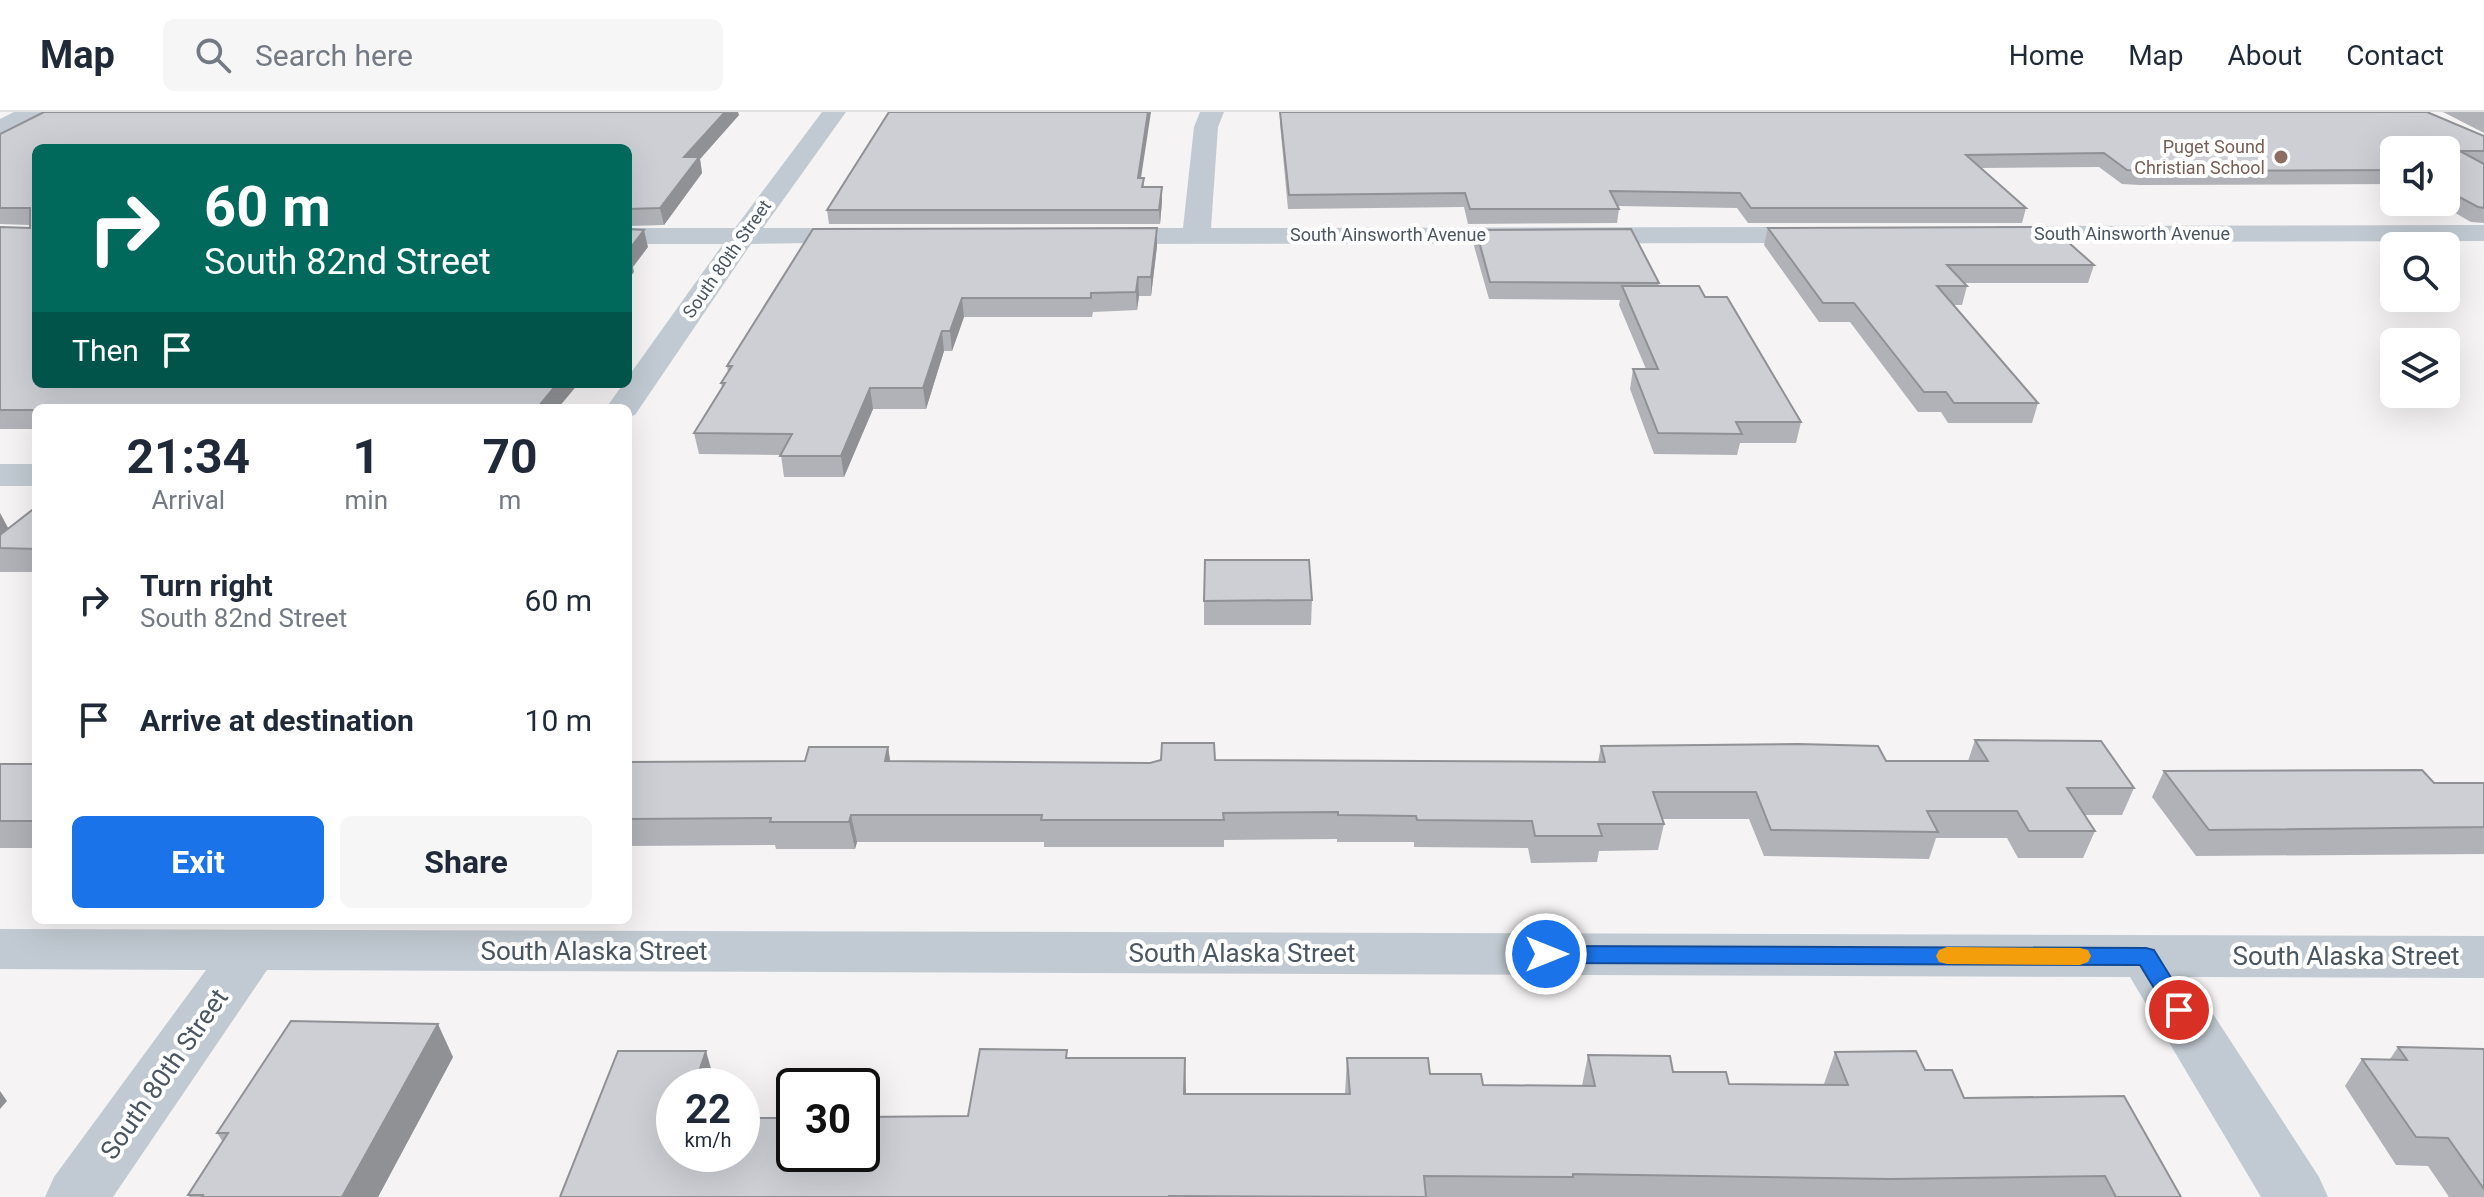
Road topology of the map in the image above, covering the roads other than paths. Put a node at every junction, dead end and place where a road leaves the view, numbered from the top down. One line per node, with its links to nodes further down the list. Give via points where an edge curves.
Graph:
1 (32, 112): 4 (street)
2 (834, 112): 12 (street, South 80th Street)
3 (1212, 112): 11 (street, via 1206,127)
4 (0, 128)
5 (2484, 233): 6 (street, South Ainsworth Avenue)
6 (1978, 234)
7 (1851, 235): 11 (street, South Ainsworth Avenue)
8 (632, 236): 12 (street)
9 (898, 236): 12 (street)
10 (1071, 236): 11 (street, South Ainsworth Avenue)
11 (1196, 236)
12 (742, 237): 13 (street, South 80th Street)
13 (626, 404)
14 (0, 475): 15 (street)
15 (32, 475)
16 (0, 949): 17 (street, South Alaska Street)
17 (251, 950): 18 (street, South Alaska Street); 20 (street, South 80th Street)
18 (2146, 956): 19 (street, South Alaska Street); 21 (street)
19 (2484, 957)
20 (77, 1197)
21 (2296, 1197)

